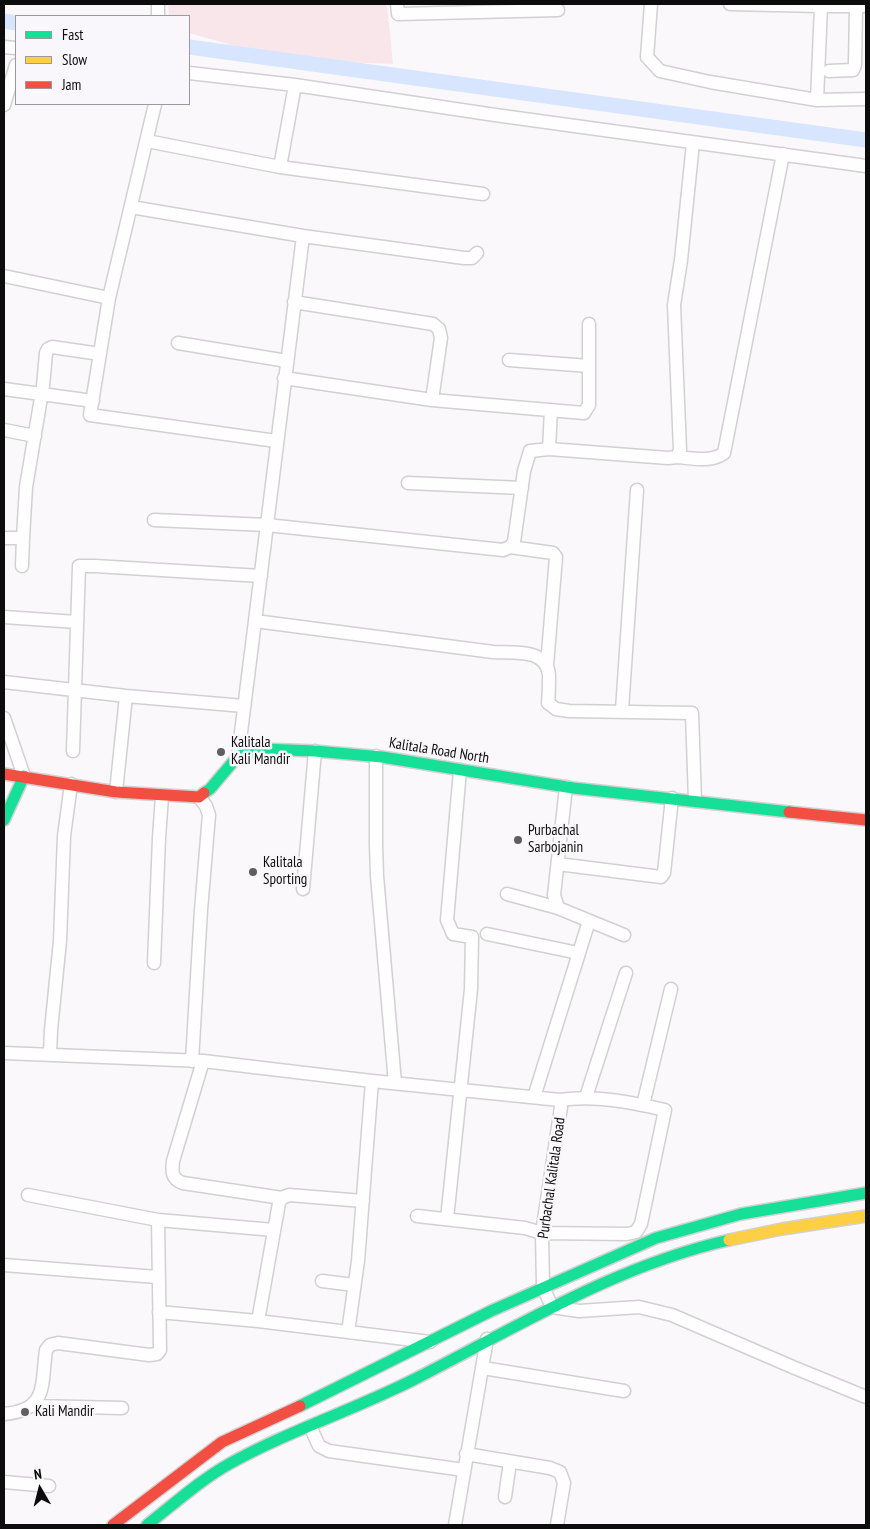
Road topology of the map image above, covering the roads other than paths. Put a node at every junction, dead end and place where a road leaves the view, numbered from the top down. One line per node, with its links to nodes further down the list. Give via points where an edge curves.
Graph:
1 (397, 4): 6 (street, via 398,14)
2 (651, 4): 13 (street, via 647,57 660,71)
3 (730, 4): 4 (street)
4 (821, 5): 5 (street); 13 (street)
5 (861, 6): 7 (street)
6 (558, 10)
7 (861, 44): 9 (street, via 853,70)
8 (15, 68): 14 (street)
9 (829, 71)
10 (190, 73): 11 (street)
11 (294, 85): 17 (street); 20 (street)
12 (866, 99): 13 (street)
13 (817, 100)
14 (4, 105)
15 (155, 105): 16 (street)
16 (147, 141): 20 (street); 22 (street)
17 (693, 143): 18 (street); 44 (street, via 674,305 680,450)
18 (783, 154): 19 (street); 44 (street, via 724,453 710,459)
19 (866, 166)
20 (280, 167): 21 (street)
21 (483, 194)
22 (131, 207): 23 (street); 26 (street)
23 (303, 236): 24 (street, via 464,258); 27 (street)
24 (477, 254)
25 (4, 276): 26 (street)
26 (109, 298): 30 (street)
27 (294, 302): 32 (street); 37 (street, via 432,324 439,329 441,338)
28 (589, 324): 33 (street)
29 (178, 343): 32 (street)
30 (100, 354): 36 (street, via 48,349); 38 (street)
31 (509, 360): 33 (street)
32 (287, 361): 34 (street)
33 (589, 366): 39 (street, via 589,405 584,412)
34 (284, 378): 37 (street); 42 (street)
35 (4, 388): 36 (street)
36 (41, 394): 38 (street); 41 (street)
37 (432, 400): 39 (street)
38 (93, 401): 42 (street, via 90,415)
39 (551, 410): 43 (street)
40 (4, 430): 41 (street)
41 (35, 436): 51 (street, via 26,487)
42 (276, 441): 49 (street)
43 (549, 449): 44 (street); 46 (street, via 530,451)
44 (677, 456)
45 (408, 483): 46 (street)
46 (522, 488): 52 (street, via 514,542)
47 (637, 490): 63 (street)
48 (154, 520): 49 (street)
49 (267, 525): 52 (street, via 496,550); 54 (street)
50 (4, 538): 51 (street)
51 (23, 538): 53 (street)
52 (510, 547): 58 (street, via 553,553 556,557)
53 (22, 566)
54 (261, 576): 56 (street); 57 (street, via 79,566)
55 (4, 617): 57 (street)
56 (255, 621): 58 (street, via 530,654 539,657); 62 (street)
57 (77, 622): 60 (street)
58 (546, 665): 63 (street, via 549,674 548,703 556,709)
59 (4, 682): 60 (street)
60 (74, 690): 61 (street); 65 (street)
61 (126, 696): 62 (street); 74 (street)
62 (244, 706): 67 (street)
63 (622, 710): 78 (street, via 692,712)
64 (4, 718): 71 (street)
65 (73, 751)
66 (315, 751): 67 (main road, Kalitala Road North, via 261,749); 68 (main road, Kalitala Road North); 82 (street)
67 (238, 756): 76 (main road, via 210,789)
68 (376, 756): 69 (main road, Kalitala Road North); 96 (street, via 377,876)
69 (460, 770): 73 (main road, Kalitala Road North); 97 (street, via 447,920 453,934 472,937 471,989)
70 (5, 774): 71 (main road)
71 (24, 776): 72 (main road); 79 (main road)
72 (71, 784): 74 (main road); 93 (street, via 64,836 60,941)
73 (566, 787): 77 (main road, Kalitala Road North); 81 (street)
74 (116, 792): 75 (main road)
75 (162, 796): 76 (main road); 89 (street)
76 (198, 797): 94 (street, via 209,816 201,910)
77 (672, 798): 78 (main road, Kalitala Road North); 81 (street, via 661,877)
78 (695, 801): 80 (main road, Kalitala Road North)
79 (4, 820)
80 (866, 820)
81 (558, 864): 84 (street, via 554,895)
82 (303, 889)
83 (507, 894): 84 (street)
84 (558, 908): 85 (street)
85 (588, 921): 87 (street); 88 (street)
86 (488, 934): 88 (street)
87 (624, 935)
88 (578, 953): 98 (street)
89 (154, 963)
90 (626, 973): 99 (street)
91 (671, 989): 101 (street)
92 (4, 1053): 93 (street)
93 (50, 1054): 94 (street)
94 (198, 1061): 95 (street); 104 (street, via 173,1161 174,1177 177,1181)
95 (372, 1081): 96 (street); 105 (street)
96 (395, 1084): 97 (street)
97 (460, 1090): 98 (street); 108 (street)
98 (534, 1097): 100 (street)
99 (586, 1097): 100 (street); 101 (street)
100 (560, 1100): 111 (street, Purbachal Kalitala Road, via 562,1106)
101 (643, 1104): 111 (street, via 666,1110 641,1224 636,1232)
102 (866, 1192): 116 (main road, via 741,1214 656,1238)
103 (28, 1195): 109 (street)
104 (282, 1198): 105 (street, via 289,1195); 110 (street)
105 (363, 1201): 115 (street)
106 (418, 1216): 108 (street)
107 (866, 1216): 117 (main road, via 700,1247 611,1278)
108 (448, 1219): 111 (street)
109 (158, 1220): 110 (street); 113 (street)
110 (274, 1230): 119 (street)
111 (542, 1233): 116 (street, Purbachal Kalitala Road)
112 (4, 1265): 113 (street)
113 (157, 1277): 118 (street)
114 (322, 1281): 115 (street)
115 (354, 1285): 120 (street)
116 (544, 1287): 117 (street, Purbachal Kalitala Road); 122 (main road)
117 (552, 1307): 121 (main road); 125 (street, via 578,1311 639,1307 672,1315)
118 (159, 1312): 119 (street); 126 (street, via 160,1350 157,1354 58,1343 50,1345 46,1350 39,1397)
119 (258, 1321): 120 (street)
120 (348, 1332): 122 (street)
121 (487, 1339): 123 (street); 129 (main road, via 382,1395)
122 (430, 1342): 137 (main road, via 222,1442)
123 (483, 1368): 124 (street); 130 (street)
124 (624, 1391)
125 (866, 1397)
126 (33, 1406): 127 (street); 128 (street)
127 (122, 1408)
128 (4, 1414)
129 (310, 1426): 132 (street, via 319,1446 329,1451); 136 (main road, via 228,1464)
130 (466, 1454): 131 (street); 132 (street)
131 (510, 1462): 135 (street); 139 (street, via 560,1472 564,1483)
132 (464, 1470): 138 (street)
133 (4, 1482): 134 (street)
134 (49, 1486)
135 (505, 1497)
136 (152, 1524)
137 (113, 1525)
138 (454, 1525)
139 (557, 1525)

